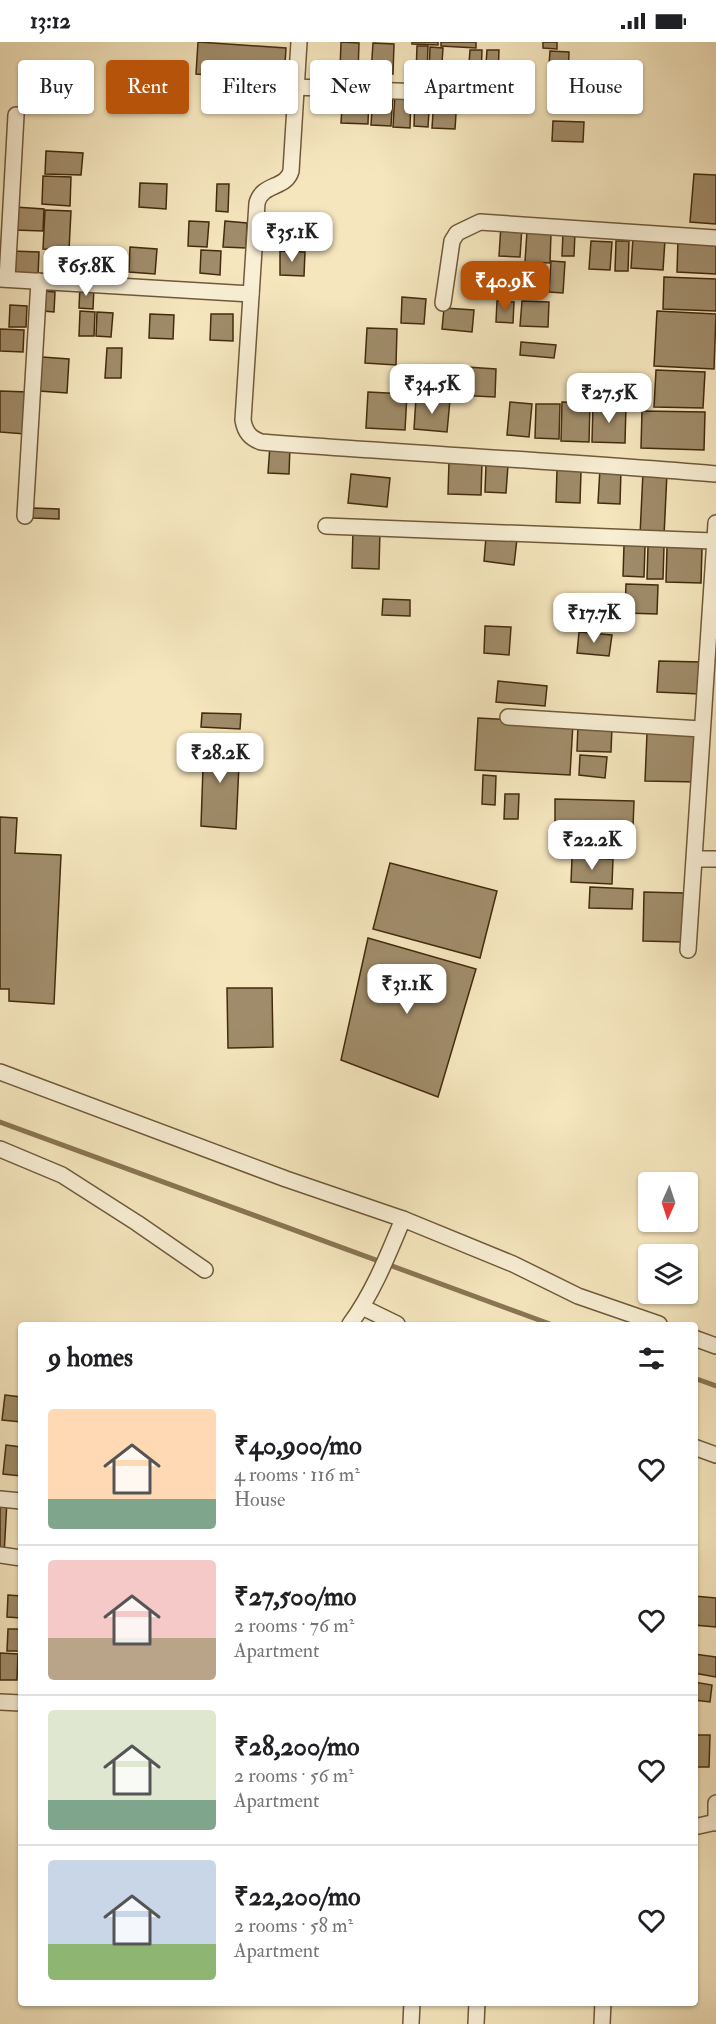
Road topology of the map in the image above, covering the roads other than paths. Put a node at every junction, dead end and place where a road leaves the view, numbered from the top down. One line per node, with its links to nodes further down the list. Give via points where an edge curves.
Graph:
1 (299, 42): 2 (street)
2 (297, 60)
3 (298, 87): 4 (street)
4 (404, 91)
5 (294, 114): 10 (street, via 289,178 259,196)
6 (16, 115): 8 (street)
7 (716, 237): 11 (street, via 480,222 457,233 452,241)
8 (4, 279): 9 (street)
9 (39, 280): 10 (street); 13 (street)
10 (251, 294): 12 (street, via 243,420 253,439)
11 (443, 303)
12 (716, 474)
13 (25, 516)
14 (716, 523): 16 (street)
15 (326, 526): 16 (street)
16 (713, 541): 17 (street)
17 (711, 675): 19 (street)
18 (508, 717): 19 (street)
19 (701, 729): 20 (street)
20 (695, 859): 21 (street); 22 (street)
21 (716, 859)
22 (688, 950)
23 (0, 1072): 25 (street)
24 (0, 1149): 26 (street, via 62,1175)
25 (403, 1219): 27 (street); 30 (street, via 513,1264 578,1296)
26 (205, 1270)
27 (362, 1307): 28 (street); 29 (street)
28 (351, 1322)
29 (393, 1322)
30 (653, 1322)
31 (698, 1339): 32 (street)
32 (716, 1346)
33 (698, 1448): 34 (street)
34 (716, 1455)
35 (0, 1499): 36 (street)
36 (18, 1501)
37 (0, 1556): 38 (street)
38 (18, 1558)
39 (0, 1702): 40 (street)
40 (18, 1703)
41 (716, 1803): 42 (street)
42 (716, 1822): 43 (street)
43 (698, 1826)
44 (412, 2006): 47 (street)
45 (477, 2006): 48 (street)
46 (603, 2006): 49 (street)
47 (411, 2024)
48 (476, 2024)
49 (602, 2024)

